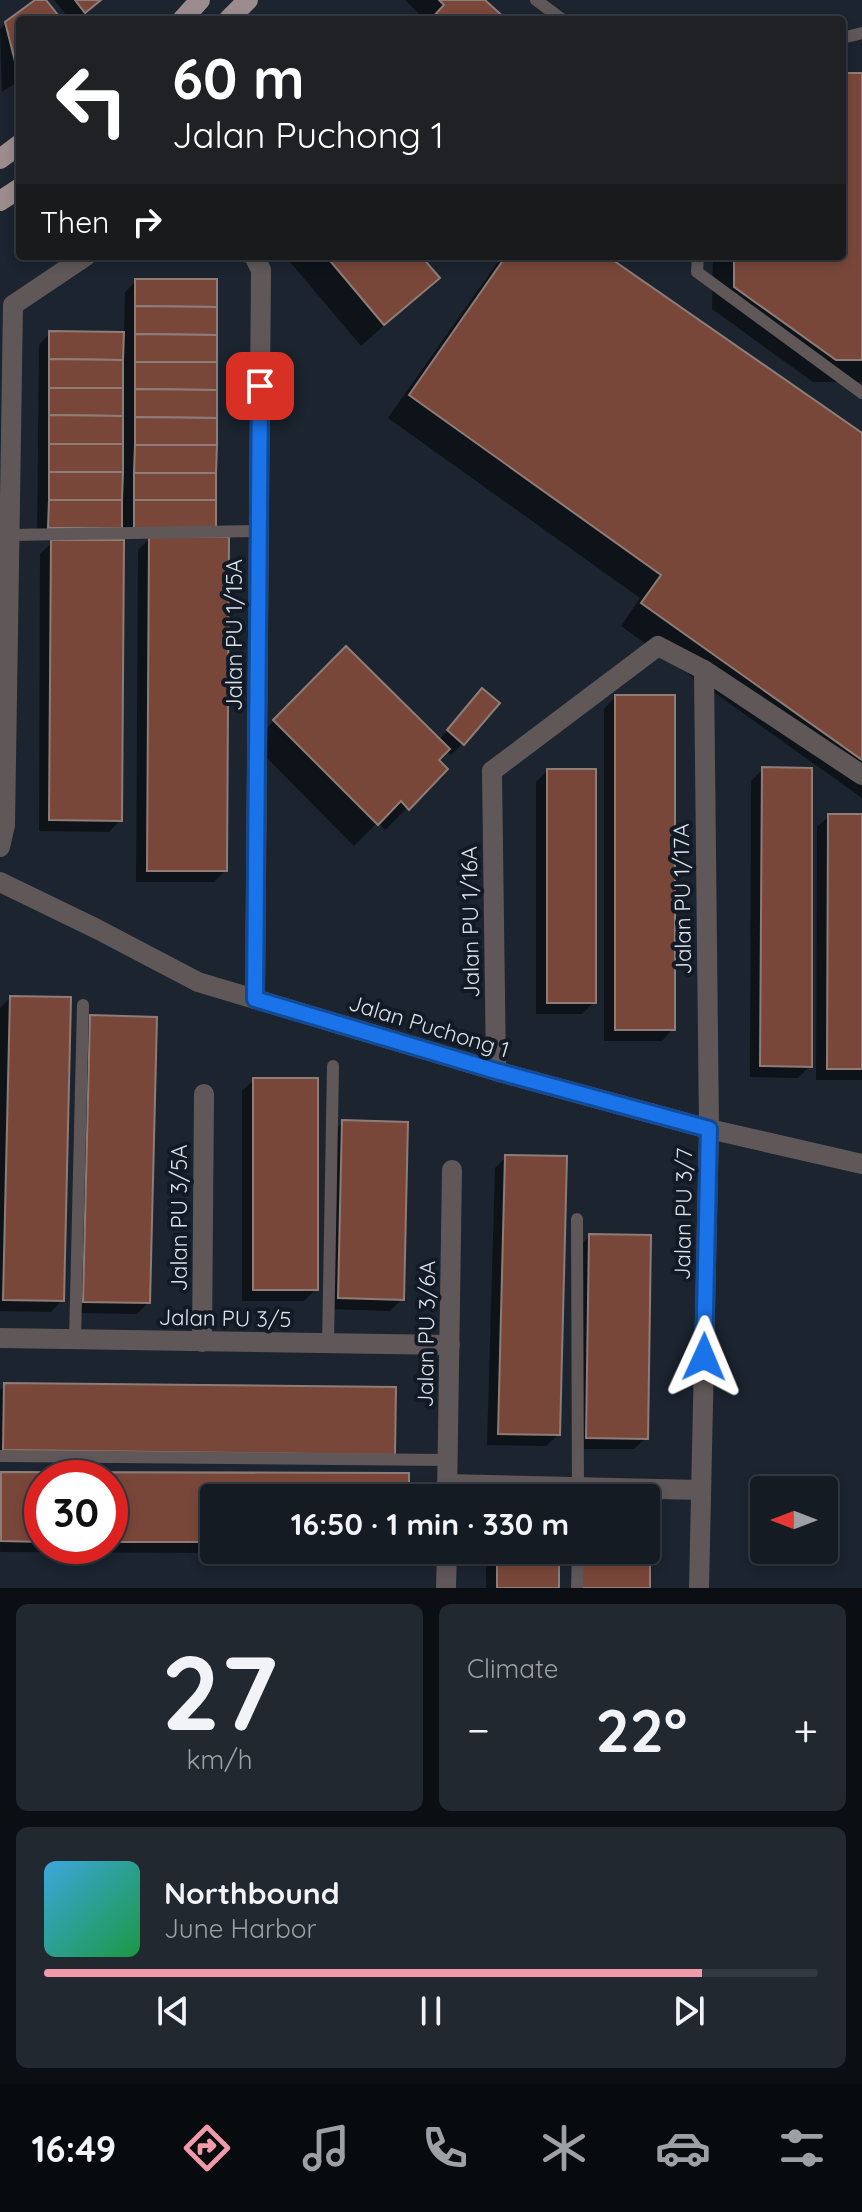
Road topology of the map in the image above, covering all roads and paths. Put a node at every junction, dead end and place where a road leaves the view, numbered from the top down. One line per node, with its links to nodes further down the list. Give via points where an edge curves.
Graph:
1 (200, 0): 4 (main road)
2 (248, 0): 5 (main road)
3 (536, 0): 6 (lane)
4 (186, 16)
5 (232, 16)
6 (558, 16)
7 (80, 260): 12 (street, via 13,305)
8 (698, 260): 10 (lane, via 697,272)
9 (258, 263): 11 (street, Jalan PU 1/15A)
10 (862, 393)
11 (259, 531): 12 (lane); 17 (street, Jalan PU 1/15A)
12 (9, 535): 15 (street, via 5,825)
13 (704, 670): 14 (street); 20 (street, Jalan PU 1/16A, via 658,646 492,771); 22 (street, Jalan PU 1/17A)
14 (862, 775)
15 (0, 847)
16 (0, 882): 17 (street, Jalan Puchong 1, via 198,982)
17 (255, 999): 20 (street, Jalan Puchong 1)
18 (83, 1005): 27 (lane)
19 (333, 1066): 29 (lane)
20 (496, 1071): 22 (street, Jalan Puchong 1)
21 (204, 1094): 28 (street, Jalan PU 3/5A)
22 (709, 1129): 23 (street, Jalan Puchong 1); 35 (street, Jalan PU 3/7)
23 (862, 1164)
24 (452, 1170): 30 (street, Jalan PU 3/6A)
25 (577, 1219): 34 (lane)
26 (0, 1338): 27 (street, Jalan PU 3/5)
27 (75, 1340): 28 (street, Jalan PU 3/5)
28 (202, 1342): 29 (street, Jalan PU 3/5)
29 (328, 1344): 30 (street, Jalan PU 3/5)
30 (450, 1345): 32 (street, Jalan PU 3/6A)
31 (0, 1456): 32 (lane)
32 (448, 1460): 33 (street, Jalan PU 3/6A)
33 (447, 1484)
34 (578, 1484)
35 (701, 1490): 36 (street); 41 (street, Jalan PU 3/7)
36 (660, 1491)
37 (447, 1564): 39 (street)
38 (578, 1564): 40 (lane)
39 (446, 1588)
40 (577, 1588)
41 (699, 1588)

